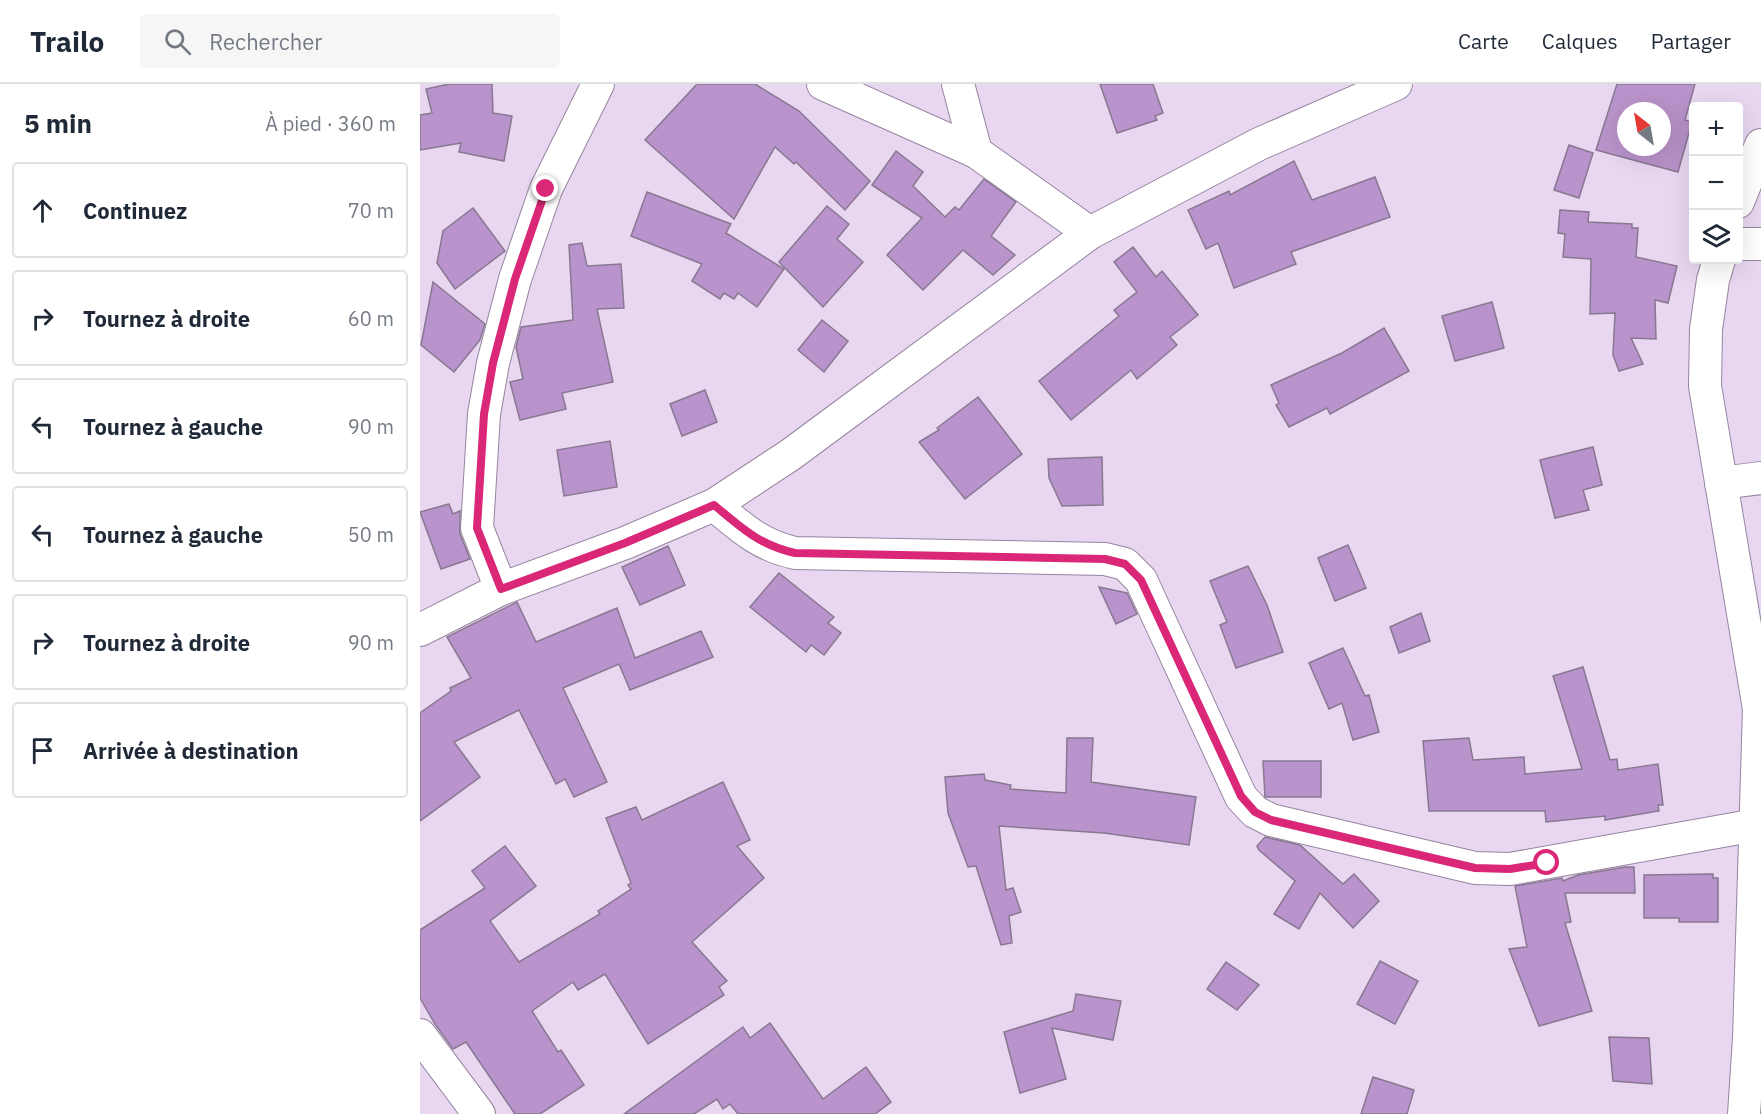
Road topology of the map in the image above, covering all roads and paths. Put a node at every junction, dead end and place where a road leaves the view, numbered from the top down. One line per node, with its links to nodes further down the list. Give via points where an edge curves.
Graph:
1 (598, 84): 15 (street, via 546,189 515,279 493,363 484,414 477,528)
2 (824, 84): 6 (street)
3 (958, 84): 6 (street)
4 (1396, 84): 8 (street, via 1259,144)
5 (1761, 145): 7 (street)
6 (976, 152): 8 (street)
7 (1743, 189)
8 (1090, 233): 14 (street, via 790,455)
9 (1743, 244): 10 (street)
10 (1761, 244)
11 (1718, 264): 13 (street, via 1706,330 1705,386)
12 (1761, 478): 13 (street)
13 (1721, 483): 17 (street)
14 (714, 505): 15 (street); 18 (street, via 758,541 795,553 1105,559 1125,564 1141,580 1241,796 1255,812 1271,820 1475,868 1510,869)
15 (501, 589): 16 (street)
16 (420, 630)
17 (1760, 709): 18 (street)
18 (1756, 825): 20 (street)
19 (420, 1035): 21 (street)
20 (1755, 1038): 22 (street)
21 (479, 1114)
22 (1744, 1114)

